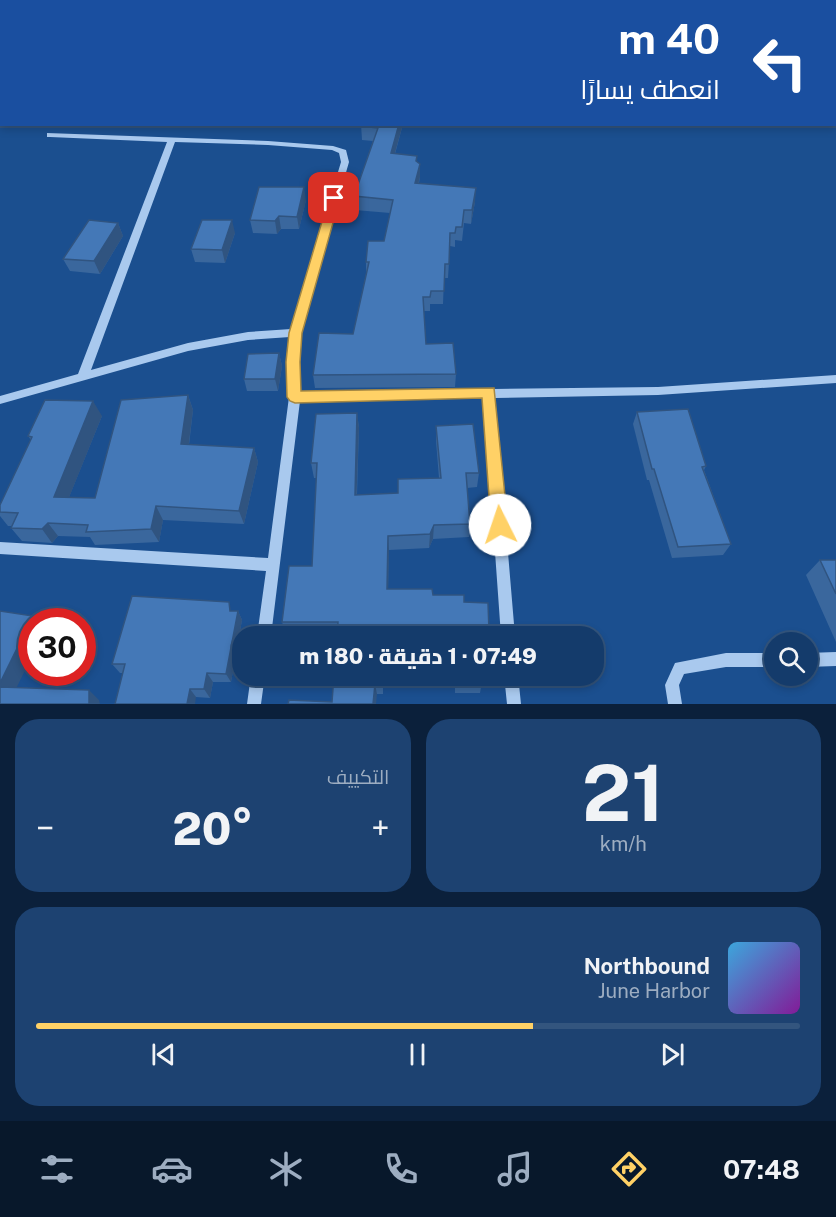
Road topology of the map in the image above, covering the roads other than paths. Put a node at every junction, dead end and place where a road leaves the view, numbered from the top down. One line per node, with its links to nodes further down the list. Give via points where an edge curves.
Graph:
1 (50, 135): 2 (street)
2 (172, 140): 3 (street, via 268,143 343,152 345,162); 4 (street)
3 (295, 333): 4 (street, via 248,336 188,347); 7 (street)
4 (83, 376): 8 (street)
5 (836, 380): 6 (street, via 658,391)
6 (489, 392): 7 (street); 12 (street)
7 (295, 397): 10 (street)
8 (0, 400)
9 (0, 548): 10 (street)
10 (274, 565): 11 (street)
11 (265, 626)
12 (507, 626)
13 (836, 659): 15 (street)
14 (764, 660): 20 (street, via 726,660 680,668 672,685)
15 (818, 660)
16 (256, 686): 18 (street)
17 (512, 686): 19 (street)
18 (254, 704)
19 (514, 704)
20 (675, 704)

